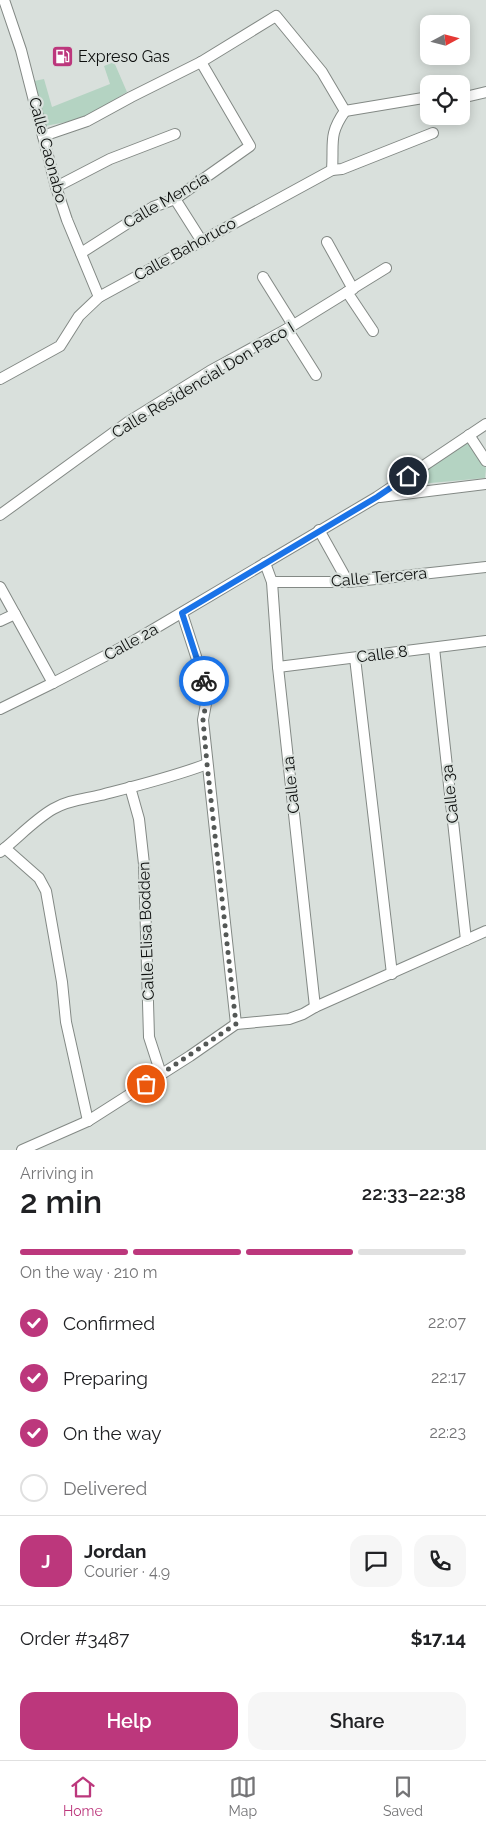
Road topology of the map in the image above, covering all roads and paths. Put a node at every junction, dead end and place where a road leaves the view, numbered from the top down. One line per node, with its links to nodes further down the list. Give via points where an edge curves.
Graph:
1 (4, 0): 9 (street, Calle Caonabo, via 21,50)
2 (201, 62): 6 (street, via 276,16 322,72); 9 (street, via 87,121); 12 (street, Calle Mencía, via 250,146)
3 (486, 92): 4 (street)
4 (470, 96)
5 (420, 99): 6 (street)
6 (346, 111): 10 (street, via 332,134)
7 (433, 133): 10 (street, Calle Bahoruco, via 342,169)
8 (175, 134): 11 (street, via 110,159)
9 (43, 136): 11 (street, Calle Caonabo)
10 (332, 170): 13 (street, Calle Bahoruco)
11 (56, 187): 15 (street, Calle Caonabo)
12 (175, 199): 13 (street); 15 (street, Calle Mencía, via 153,207)
13 (202, 240): 19 (street, Calle Bahoruco)
14 (327, 242): 18 (street)
15 (81, 253): 19 (street, Calle Caonabo)
16 (386, 268): 18 (street, Calle Residencial Don Paco I)
17 (263, 277): 20 (street)
18 (350, 290): 20 (street, Calle Residencial Don Paco I); 21 (street)
19 (99, 297): 23 (street, Calle Bahoruco, via 79,316 60,346)
20 (290, 327): 22 (street); 29 (street, Calle Residencial Don Paco I, via 210,371 128,422)
21 (373, 331)
22 (316, 374)
23 (0, 379)
24 (486, 424): 25 (street, Calle 2a)
25 (469, 435): 26 (street); 28 (street, Calle 2a)
26 (486, 461)
27 (486, 484): 28 (street)
28 (377, 497): 30 (street, Calle 2a)
29 (0, 515)
30 (319, 530): 31 (street, Calle 2a); 34 (street)
31 (265, 563): 33 (street, Calle 1a); 36 (street, Calle 2a)
32 (486, 567): 34 (street, Calle Tercera)
33 (272, 582): 34 (street, Calle Tercera); 42 (street, Calle 1a)
34 (348, 582)
35 (0, 588): 37 (street)
36 (182, 613): 43 (street, Calle 2a); 45 (street, via 207,698 203,720)
37 (14, 614): 38 (street); 43 (street)
38 (0, 620)
39 (486, 642): 40 (street, Calle 8)
40 (434, 648): 41 (street, Calle 8); 49 (street, Calle 3a)
41 (355, 658): 42 (street, Calle 8); 50 (street)
42 (278, 667): 51 (street, Calle 1a)
43 (53, 684): 44 (street, Calle 2a)
44 (0, 709)
45 (207, 764): 46 (street); 52 (street)
46 (130, 787): 47 (street, via 59,806); 53 (street, Calle Elisa Bodden, via 139,819 144,864 149,1037)
47 (3, 850): 54 (street, via 38,878 46,891 66,1022)
48 (486, 931): 49 (street)
49 (466, 940): 50 (street)
50 (392, 974): 51 (street)
51 (315, 1007): 52 (street, via 289,1019)
52 (236, 1024): 53 (street)
53 (161, 1074): 54 (street)
54 (88, 1121): 55 (street)
55 (22, 1150)

